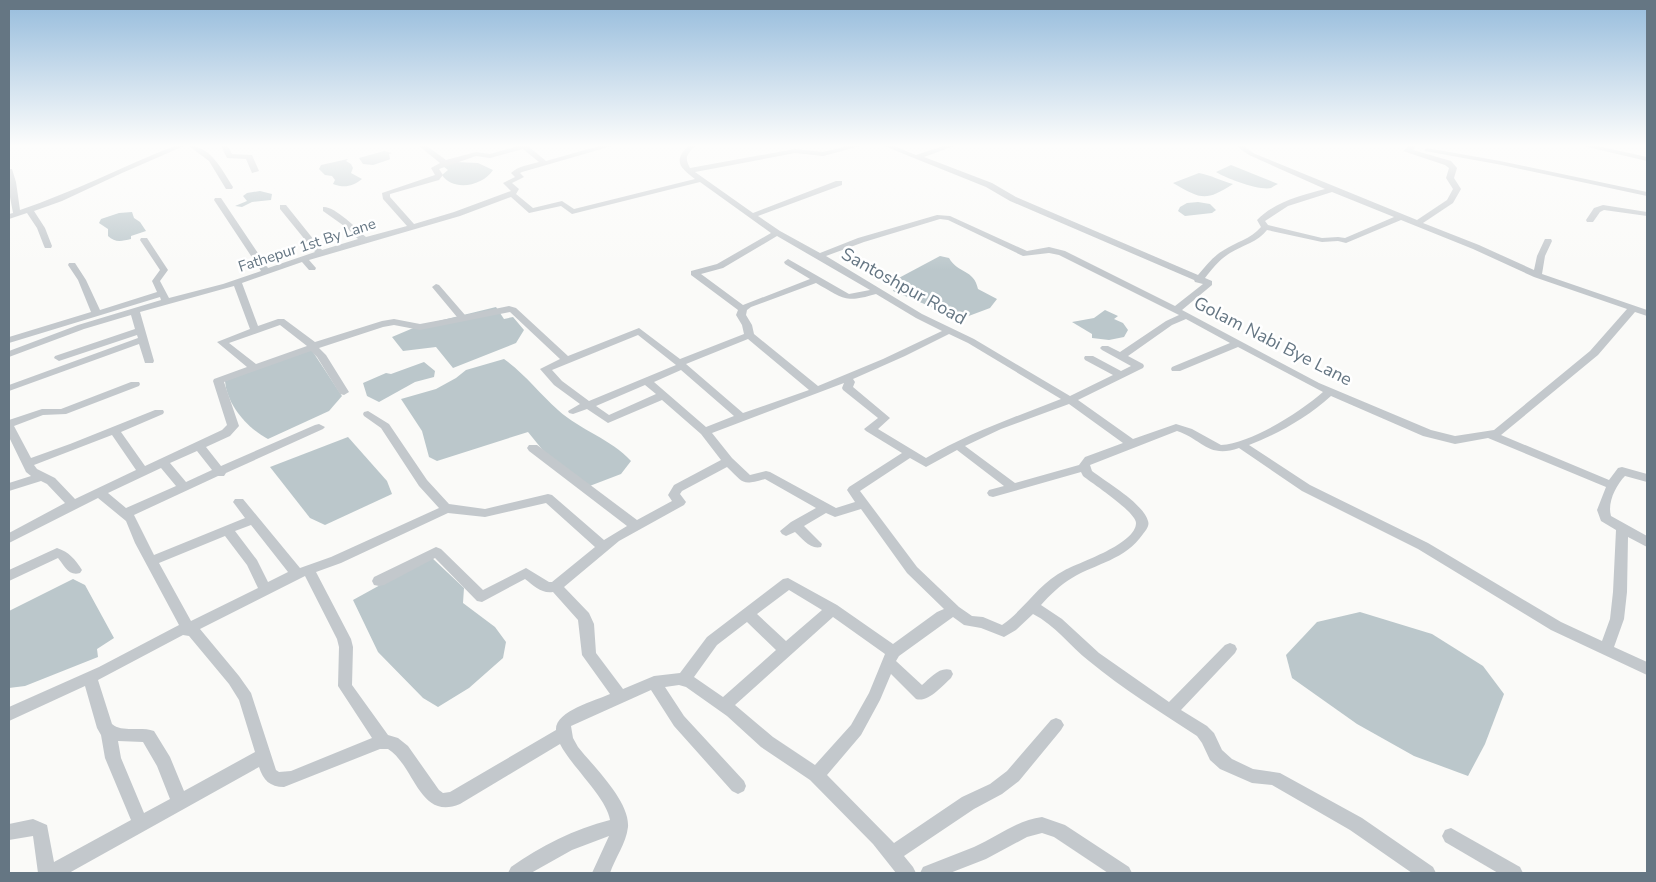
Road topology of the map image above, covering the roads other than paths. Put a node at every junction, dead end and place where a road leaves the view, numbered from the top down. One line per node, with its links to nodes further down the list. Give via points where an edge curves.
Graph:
1 (13, 187): 19 (street, via 12,196)
2 (84, 187): 18 (street)
3 (405, 187): 26 (street, via 386,193 386,197)
4 (513, 187): 13 (street, via 515,189)
5 (671, 187): 13 (street, via 572,212 562,203 532,211)
6 (710, 187): 21 (street, Santoshpur Road)
7 (828, 187): 21 (street)
8 (993, 187): 42 (street)
9 (1328, 187): 12 (street)
10 (1456, 187): 25 (street, via 1450,201)
11 (1615, 187): 14 (street)
12 (1332, 189): 22 (street); 27 (street, via 1302,198 1266,215 1261,220)
13 (511, 193): 26 (street, Fathepur 1st By Lane)
14 (1647, 194)
15 (218, 200): 39 (street)
16 (283, 207): 33 (street)
17 (326, 209): 30 (street)
18 (29, 210): 19 (street); 32 (street)
19 (18, 214): 23 (street)
20 (1647, 214): 24 (street, via 1603,207 1596,210)
21 (751, 216): 28 (street, Santoshpur Road)
22 (1402, 216): 25 (street); 27 (street, via 1346,241 1322,240)
23 (9, 217)
24 (1590, 220)
25 (1418, 223): 40 (street)
26 (412, 227): 30 (street, Fathepur 1st By Lane)
27 (1265, 227): 42 (street, via 1240,246 1222,254)
28 (776, 233): 34 (street, Santoshpur Road); 48 (street, via 720,266 694,273)
29 (144, 240): 46 (street, via 164,270 156,281)
30 (364, 240): 33 (street, Fathepur 1st By Lane)
31 (1548, 241): 40 (street)
32 (48, 246)
33 (320, 253): 35 (street, Fathepur 1st By Lane)
34 (819, 256): 45 (street, Santoshpur Road); 49 (street, Golam Nabi Bye Lane, via 861,240 945,217 1026,254 1050,250 1062,253)
35 (303, 259): 38 (street); 39 (street, Fathepur 1st By Lane)
36 (788, 262): 41 (street)
37 (72, 265): 52 (street)
38 (312, 268)
39 (266, 272): 43 (street, Fathepur 1st By Lane)
40 (1537, 275): 47 (street)
41 (818, 279): 45 (street, via 852,298); 48 (street, via 758,300)
42 (1198, 280): 49 (street, via 1209,283)
43 (237, 282): 46 (street, Fathepur 1st By Lane); 55 (street)
44 (436, 287): 54 (street)
45 (878, 291): 56 (street, Santoshpur Road)
46 (164, 298): 50 (street, Fathepur 1st By Lane); 52 (street)
47 (1633, 308): 51 (street); 91 (street, Golam Nabi Bye Lane, via 1594,353 1497,434)
48 (743, 309): 57 (street)
49 (1176, 310): 53 (street, Golam Nabi Bye Lane)
50 (135, 311): 58 (street); 63 (street, Fathepur 1st By Lane)
51 (1647, 313)
52 (97, 314): 59 (street)
53 (1187, 315): 60 (street, Golam Nabi Bye Lane); 64 (street, via 1169,323)
54 (462, 318): 61 (street, via 420,327 394,322 382,324); 67 (street, via 512,310)
55 (255, 330): 61 (street, via 281,321); 70 (street, via 222,342)
56 (948, 331): 73 (street); 81 (street, Santoshpur Road, via 971,341)
57 (749, 335): 69 (street); 77 (street)
58 (141, 336): 65 (street); 68 (street); 76 (street)
59 (9, 340)
60 (1238, 343): 71 (street); 78 (street, Golam Nabi Bye Lane)
61 (313, 347): 70 (street); 79 (street)
62 (1105, 348): 64 (street)
63 (9, 354)
64 (1121, 356): 72 (street, via 1139,366)
65 (59, 358)
66 (1089, 358): 72 (street)
67 (566, 360): 69 (street, via 639,331); 82 (street, via 545,369)
68 (149, 362)
69 (681, 364): 74 (street); 86 (street)
70 (254, 368): 95 (street, via 218,381 233,426)
71 (1176, 369)
72 (1120, 375): 81 (street)
73 (845, 378): 77 (street); 97 (street, via 850,382 847,388 885,418 870,429)
74 (647, 381): 80 (street); 82 (street)
75 (135, 384): 87 (street, via 62,412 42,412)
76 (9, 388)
77 (816, 390): 86 (street)
78 (1330, 391): 91 (street, Golam Nabi Bye Lane, via 1439,437 1456,440); 93 (street, via 1301,415)
79 (344, 392)
80 (663, 396): 82 (street, via 608,420); 90 (street)
81 (1070, 400): 92 (street, Santoshpur Road); 94 (street)
82 (588, 405): 83 (street)
83 (573, 411)
84 (159, 412): 89 (street)
85 (368, 414): 115 (street, via 385,426 423,483)
86 (741, 417): 90 (street)
87 (9, 425): 100 (street)
88 (318, 427): 103 (street)
89 (114, 430): 100 (street); 102 (street)
90 (705, 432): 98 (street)
91 (1490, 435): 106 (street)
92 (1131, 443): 93 (street, via 1176,427 1222,449); 101 (street, via 1089,460)
93 (1240, 444): 140 (street, via 1306,488 1423,546 1556,626)
94 (957, 445): 97 (street, via 926,463); 107 (street)
95 (199, 446): 99 (street); 103 (street)
96 (533, 448): 119 (street)
97 (910, 453): 114 (street, via 853,490)
98 (728, 461): 116 (street, via 748,480 766,474); 119 (street, via 678,488 674,495 680,502)
99 (163, 462): 102 (street); 109 (street)
100 (28, 463): 104 (street, via 32,472)
101 (1084, 467): 107 (street); 133 (street, via 1096,482 1134,509 1142,526 1119,552 1058,580 1040,595)
102 (143, 472): 110 (street)
103 (220, 472): 109 (street)
104 (41, 477): 108 (street); 113 (street, via 51,481)
105 (1647, 478): 106 (street, via 1622,471)
106 (1611, 485): 120 (street, via 1603,510 1606,518)
107 (1012, 486): 111 (street)
108 (9, 487)
109 (184, 488): 117 (street)
110 (99, 492): 113 (street); 117 (street)
111 (993, 493)
112 (239, 502): 118 (street)
113 (73, 504): 122 (street)
114 (863, 504): 116 (street, via 835,513); 135 (street, via 912,570)
115 (445, 508): 125 (street, via 485,513 548,498); 128 (street, via 350,554)
116 (825, 508): 124 (street, via 791,528)
117 (124, 514): 126 (street, via 131,520)
118 (253, 518): 121 (street); 128 (street)
119 (636, 526): 125 (street)
120 (1622, 528): 123 (street); 140 (street, via 1617,619)
121 (227, 529): 126 (street); 132 (street, via 252,563)
122 (9, 538)
123 (1647, 542)
124 (816, 544)
125 (603, 547): 131 (street)
126 (151, 561): 137 (street)
127 (75, 570): 129 (street, via 63,555 57,553)
128 (302, 572): 132 (street); 154 (street, via 344,640 345,686)
129 (9, 576)
130 (379, 582): 131 (street, via 436,552 482,597 526,573 547,588)
131 (556, 586): 147 (street, via 584,617 589,655)
132 (265, 589): 137 (street)
133 (1032, 607): 135 (street, via 1004,631 969,621); 149 (street, via 1043,611 1092,656)
134 (832, 609): 136 (street, via 788,583); 139 (street); 141 (street)
135 (954, 611): 141 (street, via 942,616)
136 (748, 614): 139 (street); 145 (street, via 712,641)
137 (188, 629): 144 (street, via 180,630); 155 (street, via 194,632 246,698)
138 (1230, 649): 149 (street)
139 (786, 650): 148 (street)
140 (1606, 650): 142 (street)
141 (891, 658): 143 (street, via 921,694); 156 (street, via 856,730)
142 (1647, 668)
143 (946, 674)
144 (90, 677): 150 (street); 152 (street)
145 (683, 680): 146 (street); 148 (street)
146 (654, 682): 147 (street); 157 (street, via 679,720)
147 (620, 696): 153 (street, via 566,721)
148 (724, 705): 156 (street, via 766,742)
149 (1170, 711): 170 (street, via 1202,731 1216,755 1226,764 1252,776 1274,778 1356,824)
150 (9, 714)
151 (1056, 725): 163 (street, via 1013,776 996,790 968,804)
152 (109, 732): 158 (street, via 148,736 164,762); 159 (street, via 113,758)
153 (563, 734): 154 (street, via 446,801 432,795 395,744); 160 (street, via 613,804)
154 (384, 741): 155 (street, via 280,781 269,774)
155 (263, 756): 158 (street)
156 (816, 775): 163 (street)
157 (738, 786)
158 (180, 802): 159 (street)
159 (140, 823): 164 (street)
160 (620, 825): 165 (street, via 552,850); 166 (street, via 616,842)
161 (9, 832): 164 (street, via 33,827 40,831)
162 (1451, 836): 171 (street)
163 (892, 854): 167 (street)
164 (46, 872)
165 (517, 873)
166 (601, 873)
167 (907, 873)
168 (929, 873): 169 (street, via 980,853 1021,831 1042,825 1059,831)
169 (1123, 873)
170 (1427, 873)
171 (1514, 873)

